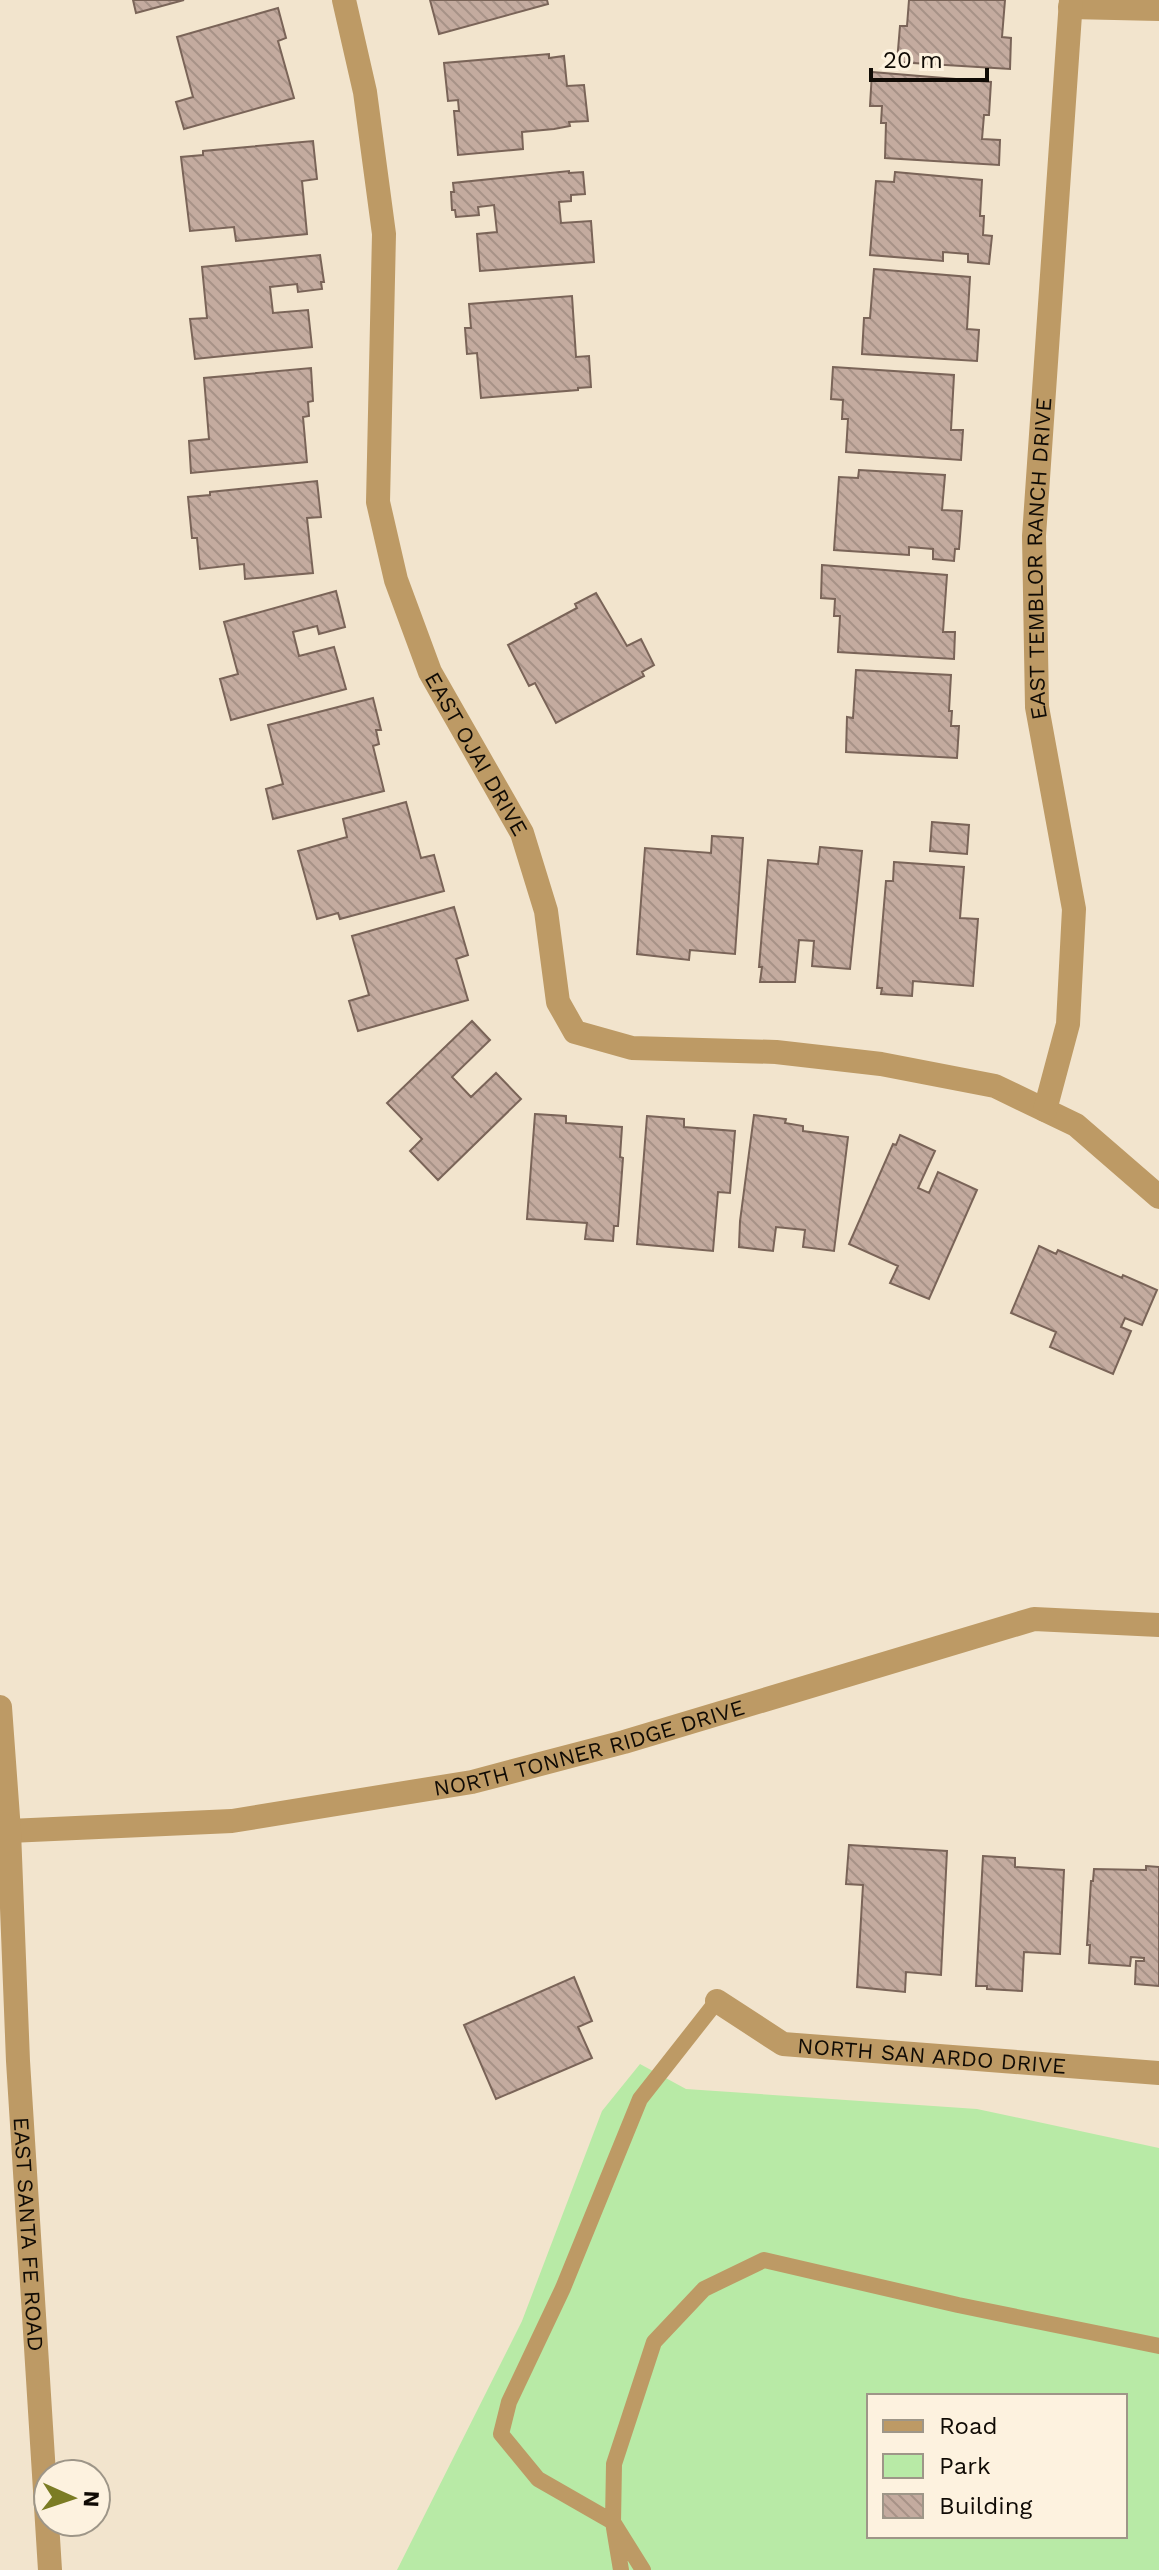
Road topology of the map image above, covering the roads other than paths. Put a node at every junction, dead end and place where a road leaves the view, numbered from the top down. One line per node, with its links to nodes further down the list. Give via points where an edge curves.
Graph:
1 (344, 0): 4 (street, EAST OJAI DRIVE, via 365,92 384,234 378,502 396,580 430,672 522,833 546,911 558,1002 575,1032 632,1048 776,1052 881,1064 995,1086)
2 (1071, 3): 3 (street); 4 (street, EAST TEMBLOR RANCH DRIVE, via 1034,536 1037,707 1074,909 1068,1024)
3 (1159, 9)
4 (1045, 1110): 5 (street, EAST OJAI DRIVE, via 1076,1125)
5 (1159, 1197)
6 (1159, 1625): 8 (street, NORTH TONNER RIDGE DRIVE, via 1034,1619 472,1782 232,1821)
7 (0, 1707): 8 (street, EAST SANTA FE ROAD)
8 (9, 1831): 10 (street, EAST SANTA FE ROAD)
9 (717, 2001): 11 (street, NORTH SAN ARDO DRIVE, via 783,2044); 13 (lane, via 640,2099 563,2288 509,2402 501,2434 538,2479)
10 (9, 2062): 14 (street, EAST SANTA FE ROAD)
11 (1159, 2073)
12 (1159, 2346): 13 (lane, via 764,2260 704,2289 654,2342 614,2464)
13 (613, 2522): 15 (lane); 16 (lane)
14 (50, 2570)
15 (621, 2570)
16 (643, 2570)

